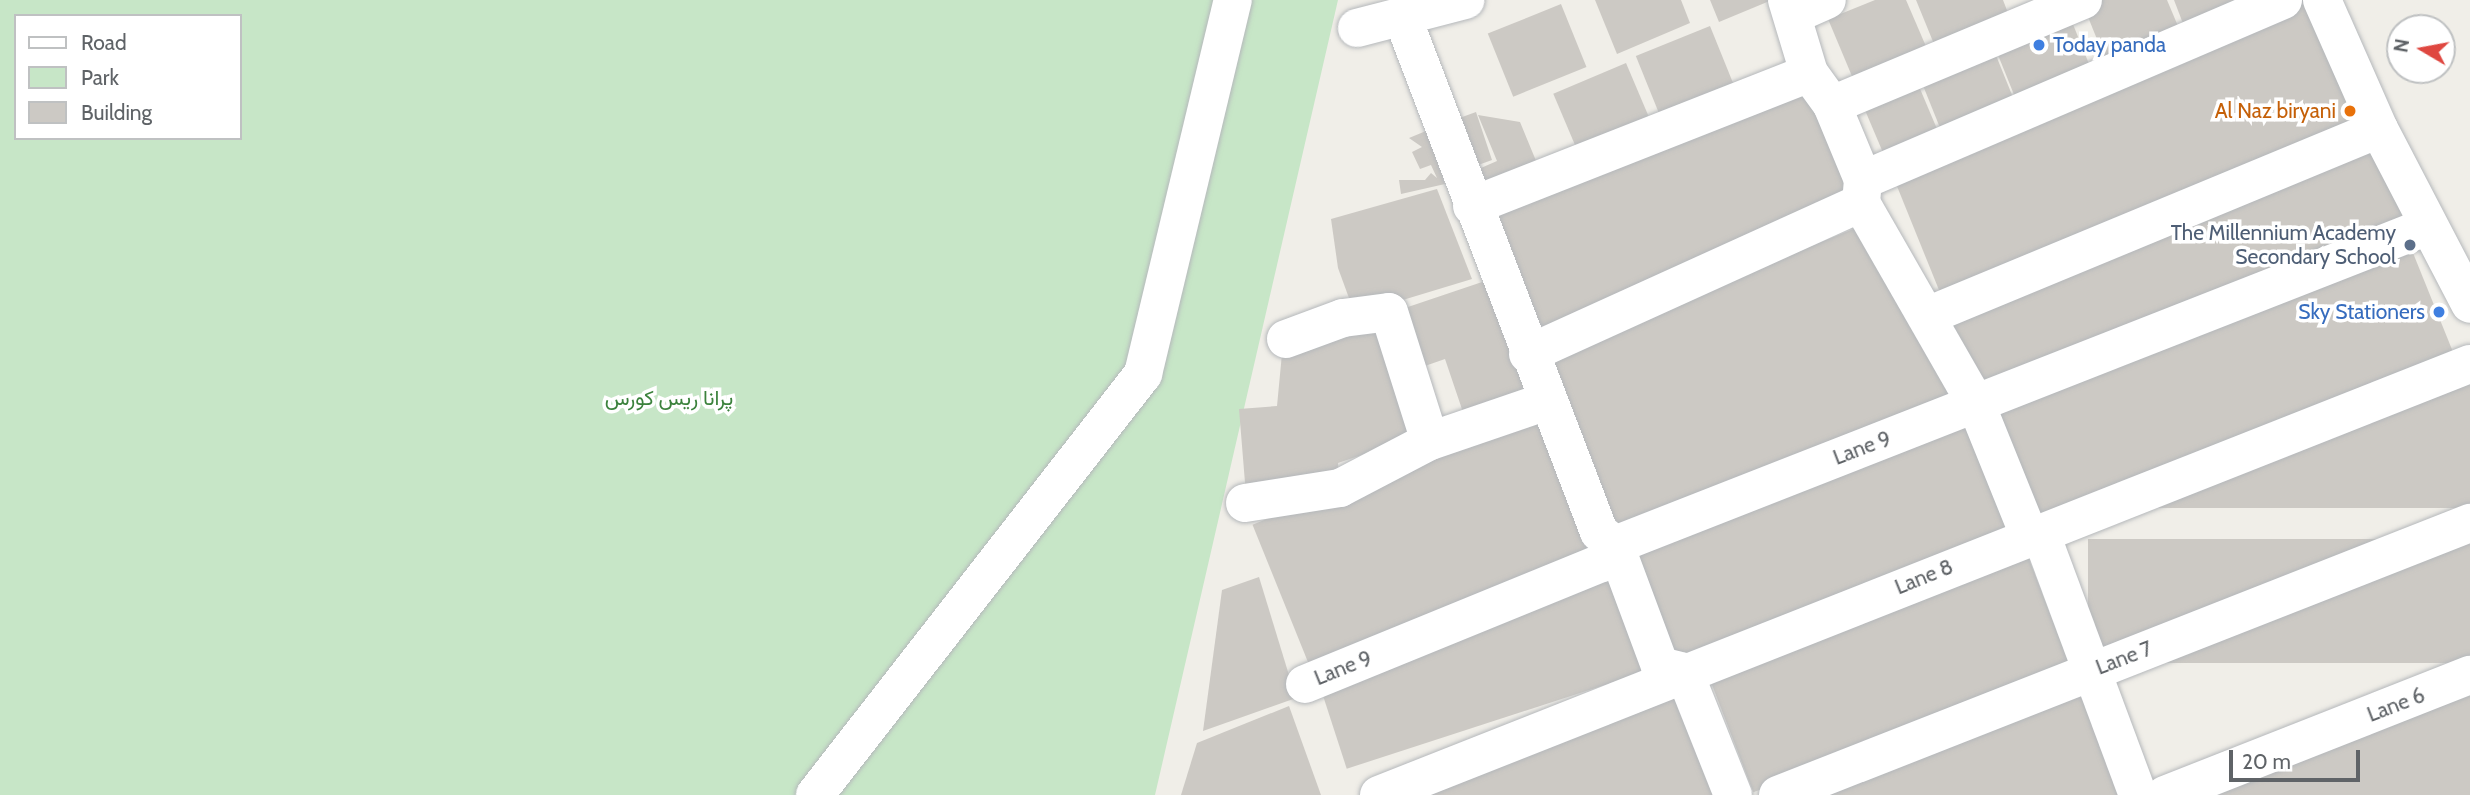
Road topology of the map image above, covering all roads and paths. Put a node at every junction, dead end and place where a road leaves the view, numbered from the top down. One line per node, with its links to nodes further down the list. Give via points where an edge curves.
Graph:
1 (1233, 0): 31 (street, via 1143,374)
2 (1465, 0): 7 (street)
3 (2083, 0): 10 (street)
4 (2283, 0): 12 (street)
5 (2322, 0): 11 (street)
6 (1802, 5): 9 (street)
7 (1402, 16): 8 (street); 13 (street)
8 (1357, 28)
9 (1809, 73): 10 (street); 13 (street)
10 (1832, 105): 12 (street)
11 (2379, 129): 14 (street); 16 (street)
12 (1862, 191): 16 (street); 18 (street)
13 (1472, 206): 18 (street)
14 (2428, 226): 15 (street); 21 (street, Lane 9)
15 (2470, 304)
16 (1927, 316): 21 (street)
17 (1286, 339): 22 (street, via 1343,318 1389,312)
18 (1528, 354): 20 (street)
19 (2470, 364): 25 (street, Lane 8)
20 (1547, 401): 22 (street); 26 (street, via 1599,532)
21 (1976, 404): 25 (street, via 2026,528); 26 (street, Lane 9)
22 (1430, 441): 23 (street, via 1340,488)
23 (1245, 503)
24 (2470, 523): 27 (street, Lane 7)
25 (2036, 537): 27 (street, via 2045,545); 28 (street, Lane 8, via 2017,540)
26 (1615, 545): 28 (street, via 1660,666); 30 (street, Lane 9, via 1602,563)
27 (2093, 670): 34 (street, Lane 7); 35 (street)
28 (1684, 672): 32 (street, Lane 8); 33 (street)
29 (2470, 676): 36 (street, Lane 6)
30 (1305, 684)
31 (815, 795)
32 (1379, 795)
33 (1733, 795)
34 (1778, 795)
35 (2138, 795)
36 (2165, 795)

